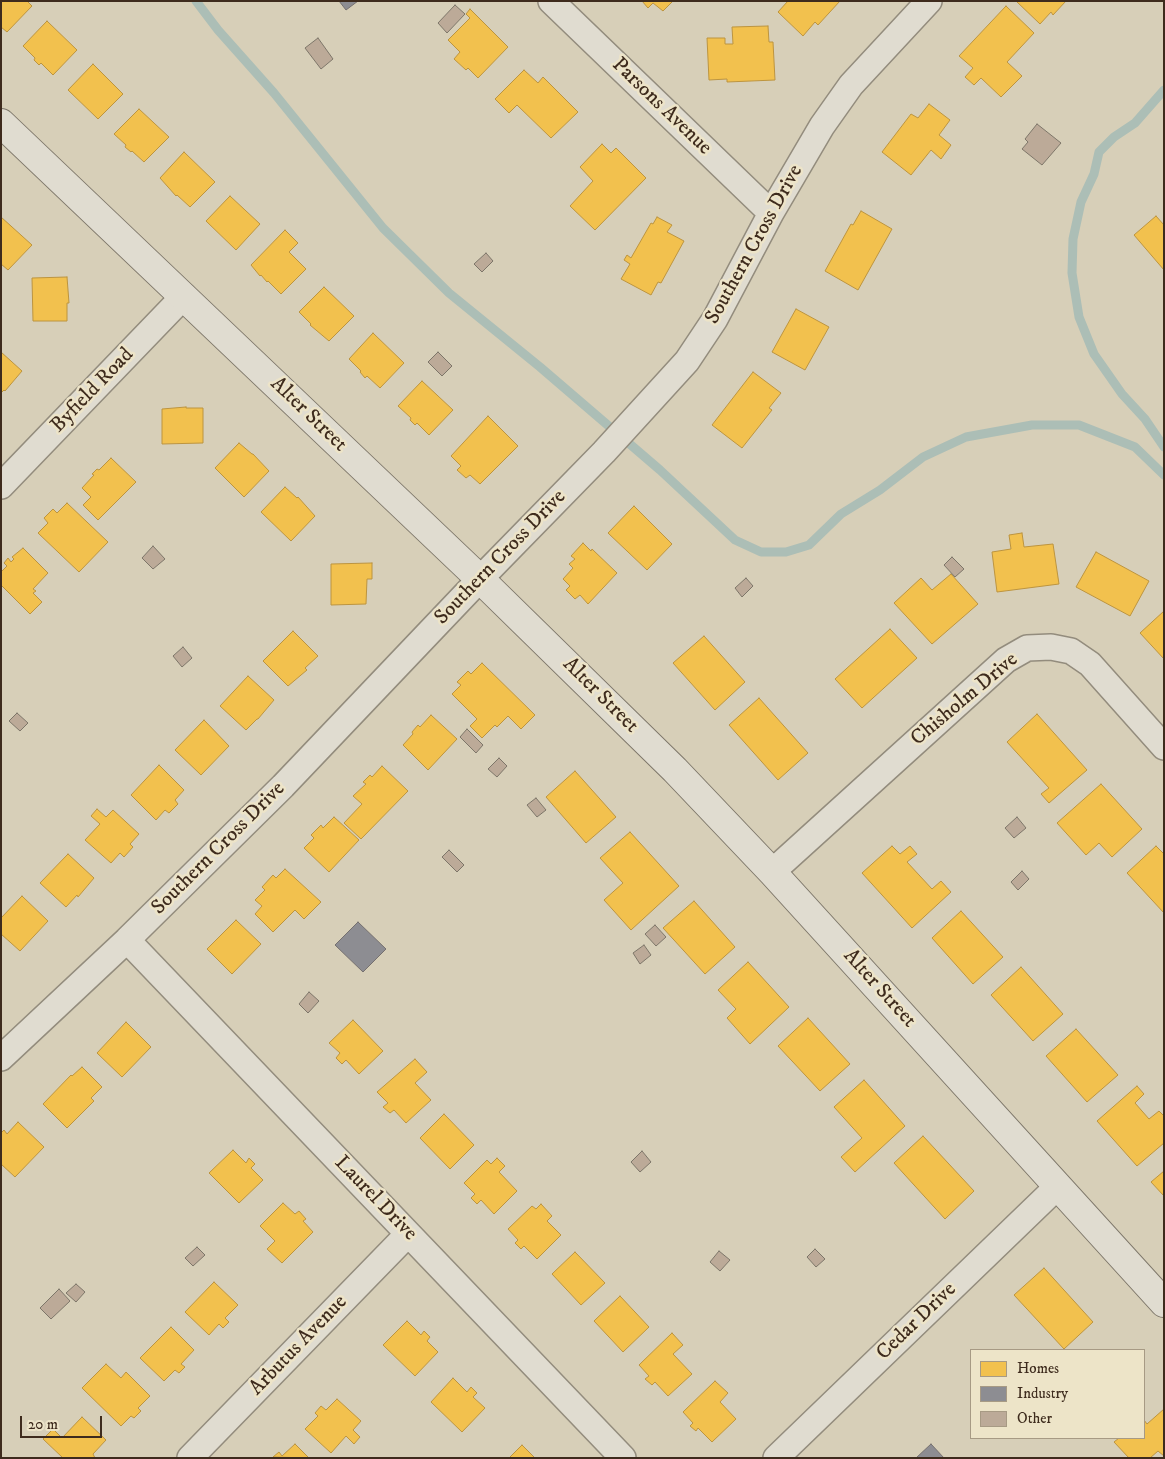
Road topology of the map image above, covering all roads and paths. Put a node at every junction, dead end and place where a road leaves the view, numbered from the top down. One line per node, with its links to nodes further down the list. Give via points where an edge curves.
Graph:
1 (551, 1): 4 (street, Parsons Avenue)
2 (929, 1): 4 (street, Southern Cross Drive, via 851,85 822,126)
3 (1, 123): 5 (street, Alter Street)
4 (771, 213): 7 (street, Southern Cross Drive, via 715,319 687,361)
5 (184, 296): 6 (street, Byfield Road); 7 (street, Alter Street)
6 (1, 486)
7 (480, 579): 9 (street, Alter Street, via 675,770); 10 (street, Southern Cross Drive, via 283,786)
8 (1164, 747): 9 (street, Chisholm Drive, via 1090,664 1071,651 1051,647 1028,648 1006,660)
9 (772, 872): 12 (street, Alter Street)
10 (127, 940): 11 (street, Southern Cross Drive); 13 (street, Laurel Drive)
11 (1, 1058)
12 (1058, 1186): 14 (street, Alter Street); 17 (street, Cedar Drive)
13 (408, 1234): 15 (street, Arbutus Avenue); 16 (street, Laurel Drive)
14 (1164, 1303)
15 (190, 1458)
16 (623, 1458)
17 (776, 1458)

